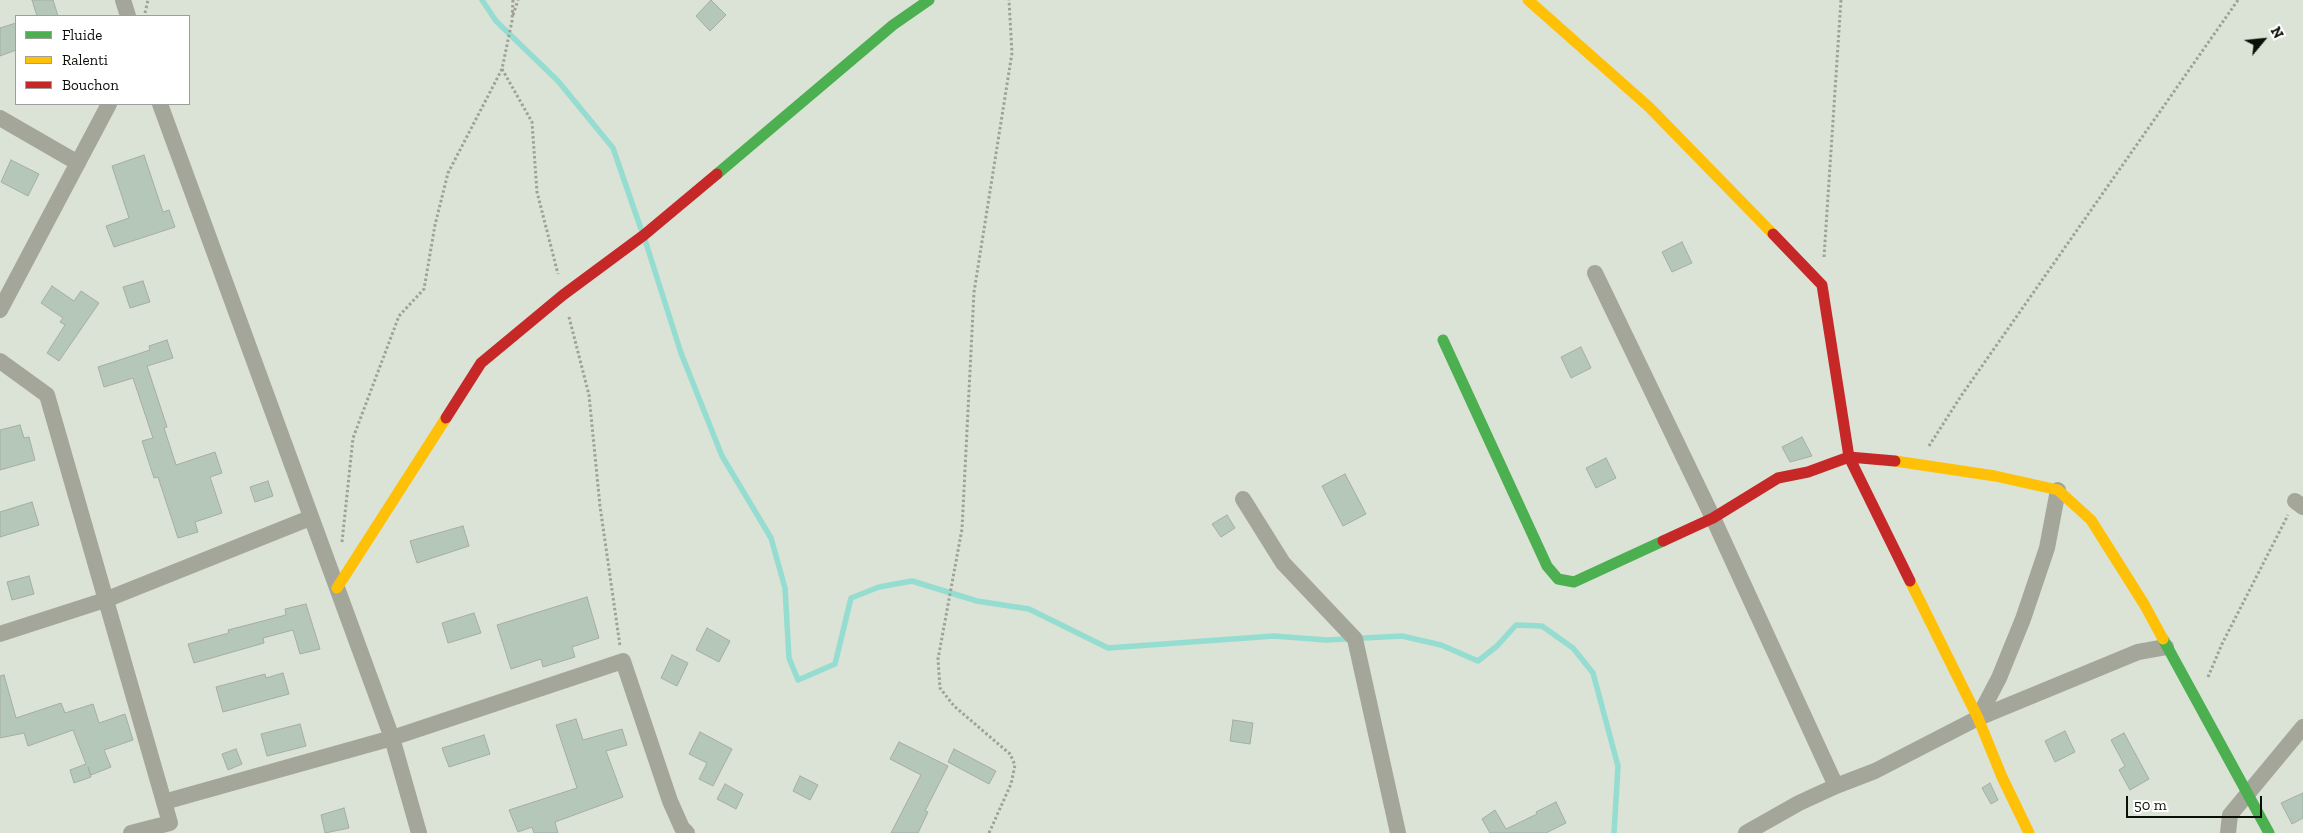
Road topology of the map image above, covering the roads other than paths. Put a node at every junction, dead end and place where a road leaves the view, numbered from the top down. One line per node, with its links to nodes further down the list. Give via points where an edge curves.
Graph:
1 (123, 0): 4 (street)
2 (929, 0): 18 (street, via 893,25 644,235 563,295 481,363)
3 (1528, 0): 13 (street, via 1649,107 1822,285)
4 (128, 15)
5 (108, 105): 8 (street)
6 (160, 105): 16 (street)
7 (0, 118): 8 (street)
8 (78, 163): 10 (street)
9 (1595, 273): 17 (street)
10 (0, 310)
11 (1444, 340): 17 (street, via 1547,566 1558,579 1574,582)
12 (0, 361): 19 (street, via 47,395)
13 (1849, 457): 14 (street, via 1918,463); 17 (street, via 1808,472 1778,478); 22 (street)
14 (2058, 490): 21 (street, via 2091,520 2144,604); 22 (street, via 2047,548 2023,619)
15 (1243, 499): 32 (street, via 1283,563 1355,639)
16 (310, 518): 18 (street); 19 (street)
17 (1713, 518): 25 (street)
18 (337, 588): 24 (street)
19 (105, 600): 20 (street); 27 (street)
20 (0, 634)
21 (2166, 647): 22 (street, via 2138,652); 26 (street)
22 (1978, 718): 25 (street, via 1875,771); 34 (street)
23 (2303, 727): 26 (street)
24 (392, 738): 27 (street); 30 (street); 31 (street, via 623,661 670,801)
25 (1836, 786): 33 (street)
26 (2247, 793): 35 (street, via 2230,815); 36 (street)
27 (164, 802): 28 (street)
28 (172, 828): 29 (street)
29 (131, 833)
30 (419, 833)
31 (687, 833)
32 (1398, 833)
33 (1746, 833)
34 (2029, 833)
35 (2228, 833)
36 (2269, 833)

